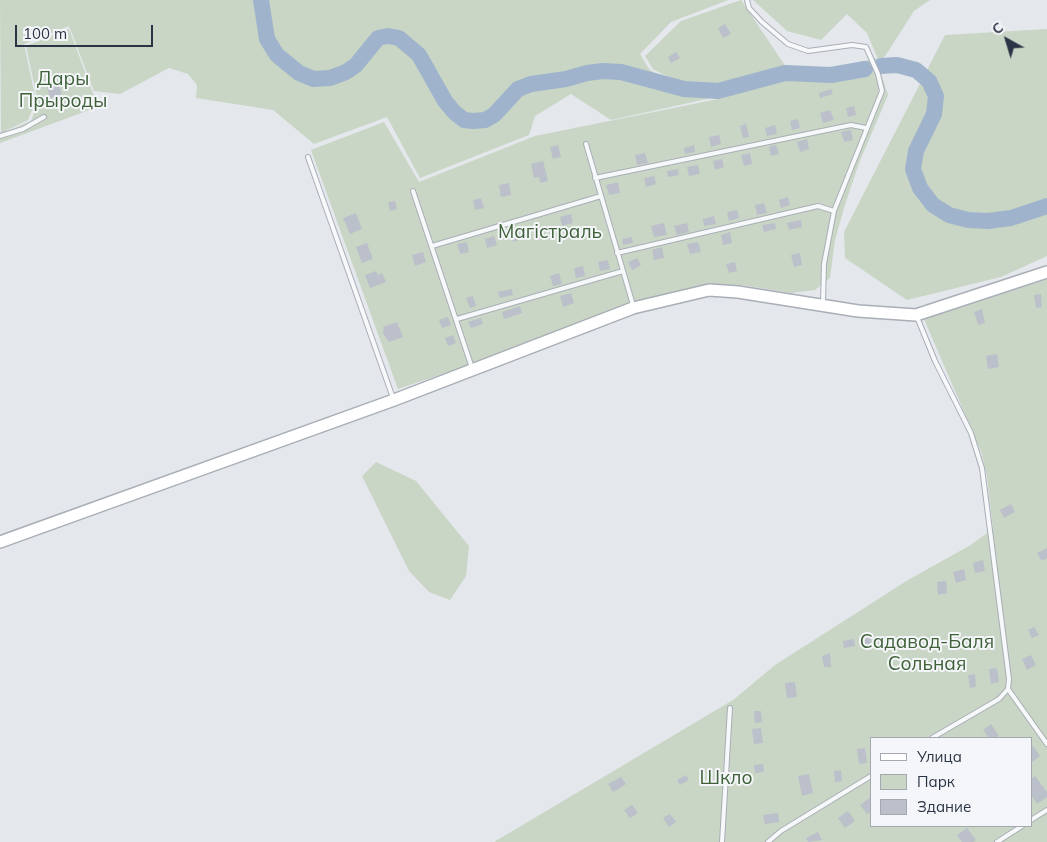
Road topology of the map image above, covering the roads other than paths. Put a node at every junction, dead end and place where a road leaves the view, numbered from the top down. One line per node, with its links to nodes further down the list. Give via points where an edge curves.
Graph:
1 (747, 0): 3 (lane, via 749,8 762,22 788,44 808,51 852,45 866,47 882,91)
2 (44, 117): 4 (lane, via 23,130)
3 (866, 128): 7 (lane, via 851,125); 10 (lane)
4 (0, 136)
5 (586, 144): 7 (lane)
6 (308, 157): 20 (lane)
7 (595, 178): 9 (lane)
8 (413, 191): 11 (lane)
9 (601, 196): 11 (lane); 12 (lane)
10 (834, 211): 12 (lane, via 818,206); 15 (lane, via 824,264)
11 (432, 246): 18 (lane)
12 (617, 253): 13 (lane)
13 (622, 271): 16 (lane); 18 (lane)
14 (1047, 272): 17 (street)
15 (823, 305): 16 (street, via 709,290); 17 (street)
16 (634, 308): 19 (street)
17 (916, 315): 22 (lane, via 971,433 982,468)
18 (457, 319): 19 (lane)
19 (473, 370): 20 (street)
20 (394, 400): 21 (street)
21 (0, 542)
22 (1008, 689): 24 (lane, via 999,699); 25 (lane)
23 (730, 708): 30 (lane)
24 (934, 737)
25 (1047, 744)
26 (870, 777): 31 (lane)
27 (1047, 810): 28 (lane)
28 (1032, 819)
29 (1020, 827): 32 (lane)
30 (722, 842)
31 (768, 842)
32 (997, 842)

